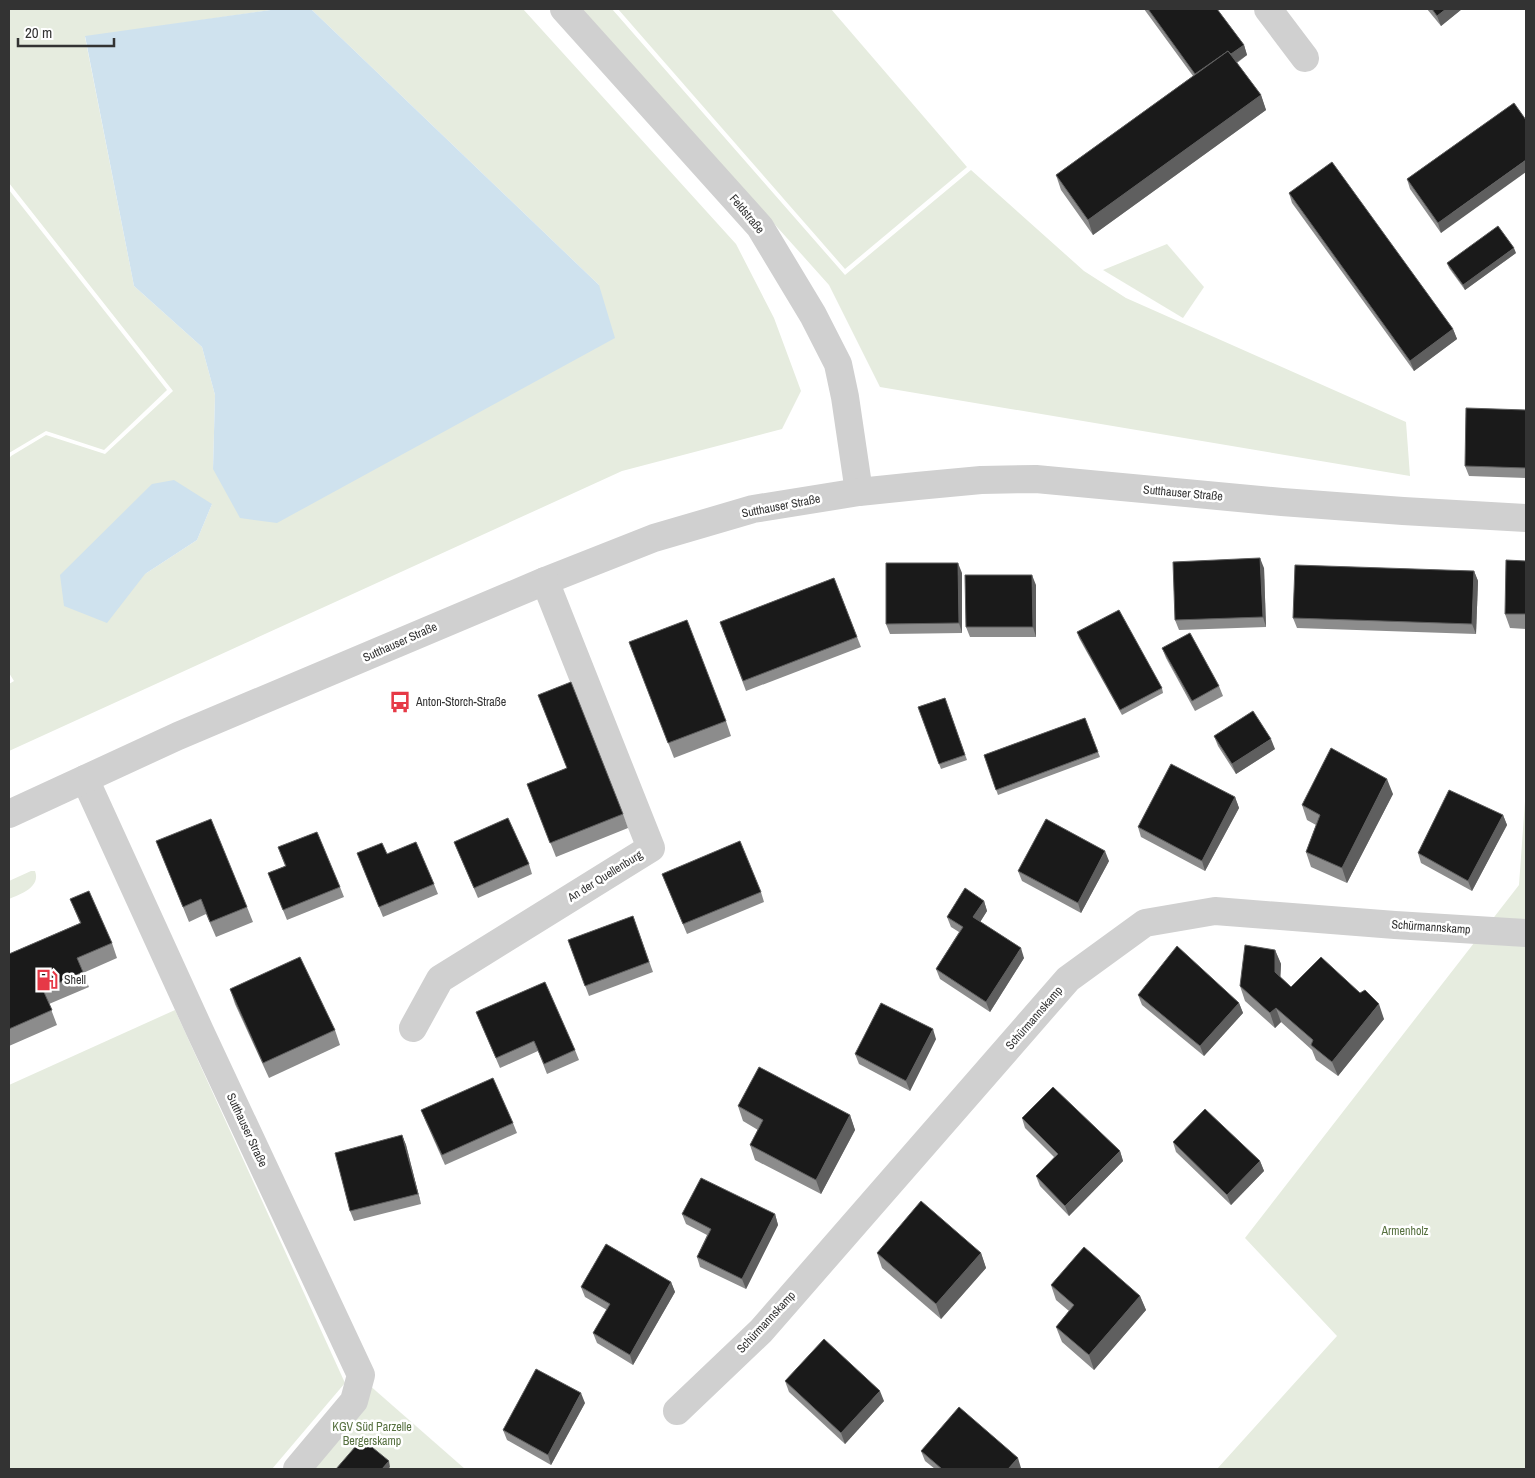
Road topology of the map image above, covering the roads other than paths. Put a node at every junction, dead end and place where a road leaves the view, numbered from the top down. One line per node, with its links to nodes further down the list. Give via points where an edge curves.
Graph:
1 (564, 9): 4 (street, Feldstraße, via 760,227 813,315 838,364)
2 (1268, 9): 3 (street)
3 (1305, 58)
4 (859, 492): 5 (street, Sutthauser Straße, via 981,480 1036,480 1282,502); 6 (street, Sutthauser Straße, via 753,509 654,538)
5 (1526, 518)
6 (545, 581): 7 (street, Sutthauser Straße, via 178,736); 10 (street, An der Quellenburg, via 651,848 440,979)
7 (85, 779): 8 (street, Sutthauser Straße); 12 (street, Sutthauser Straße, via 361,1375 354,1401)
8 (9, 814)
9 (1526, 933): 11 (street, Schürmannskamp, via 1215,911 1146,922 1068,979 761,1331)
10 (413, 1028)
11 (677, 1411)
12 (296, 1469)

